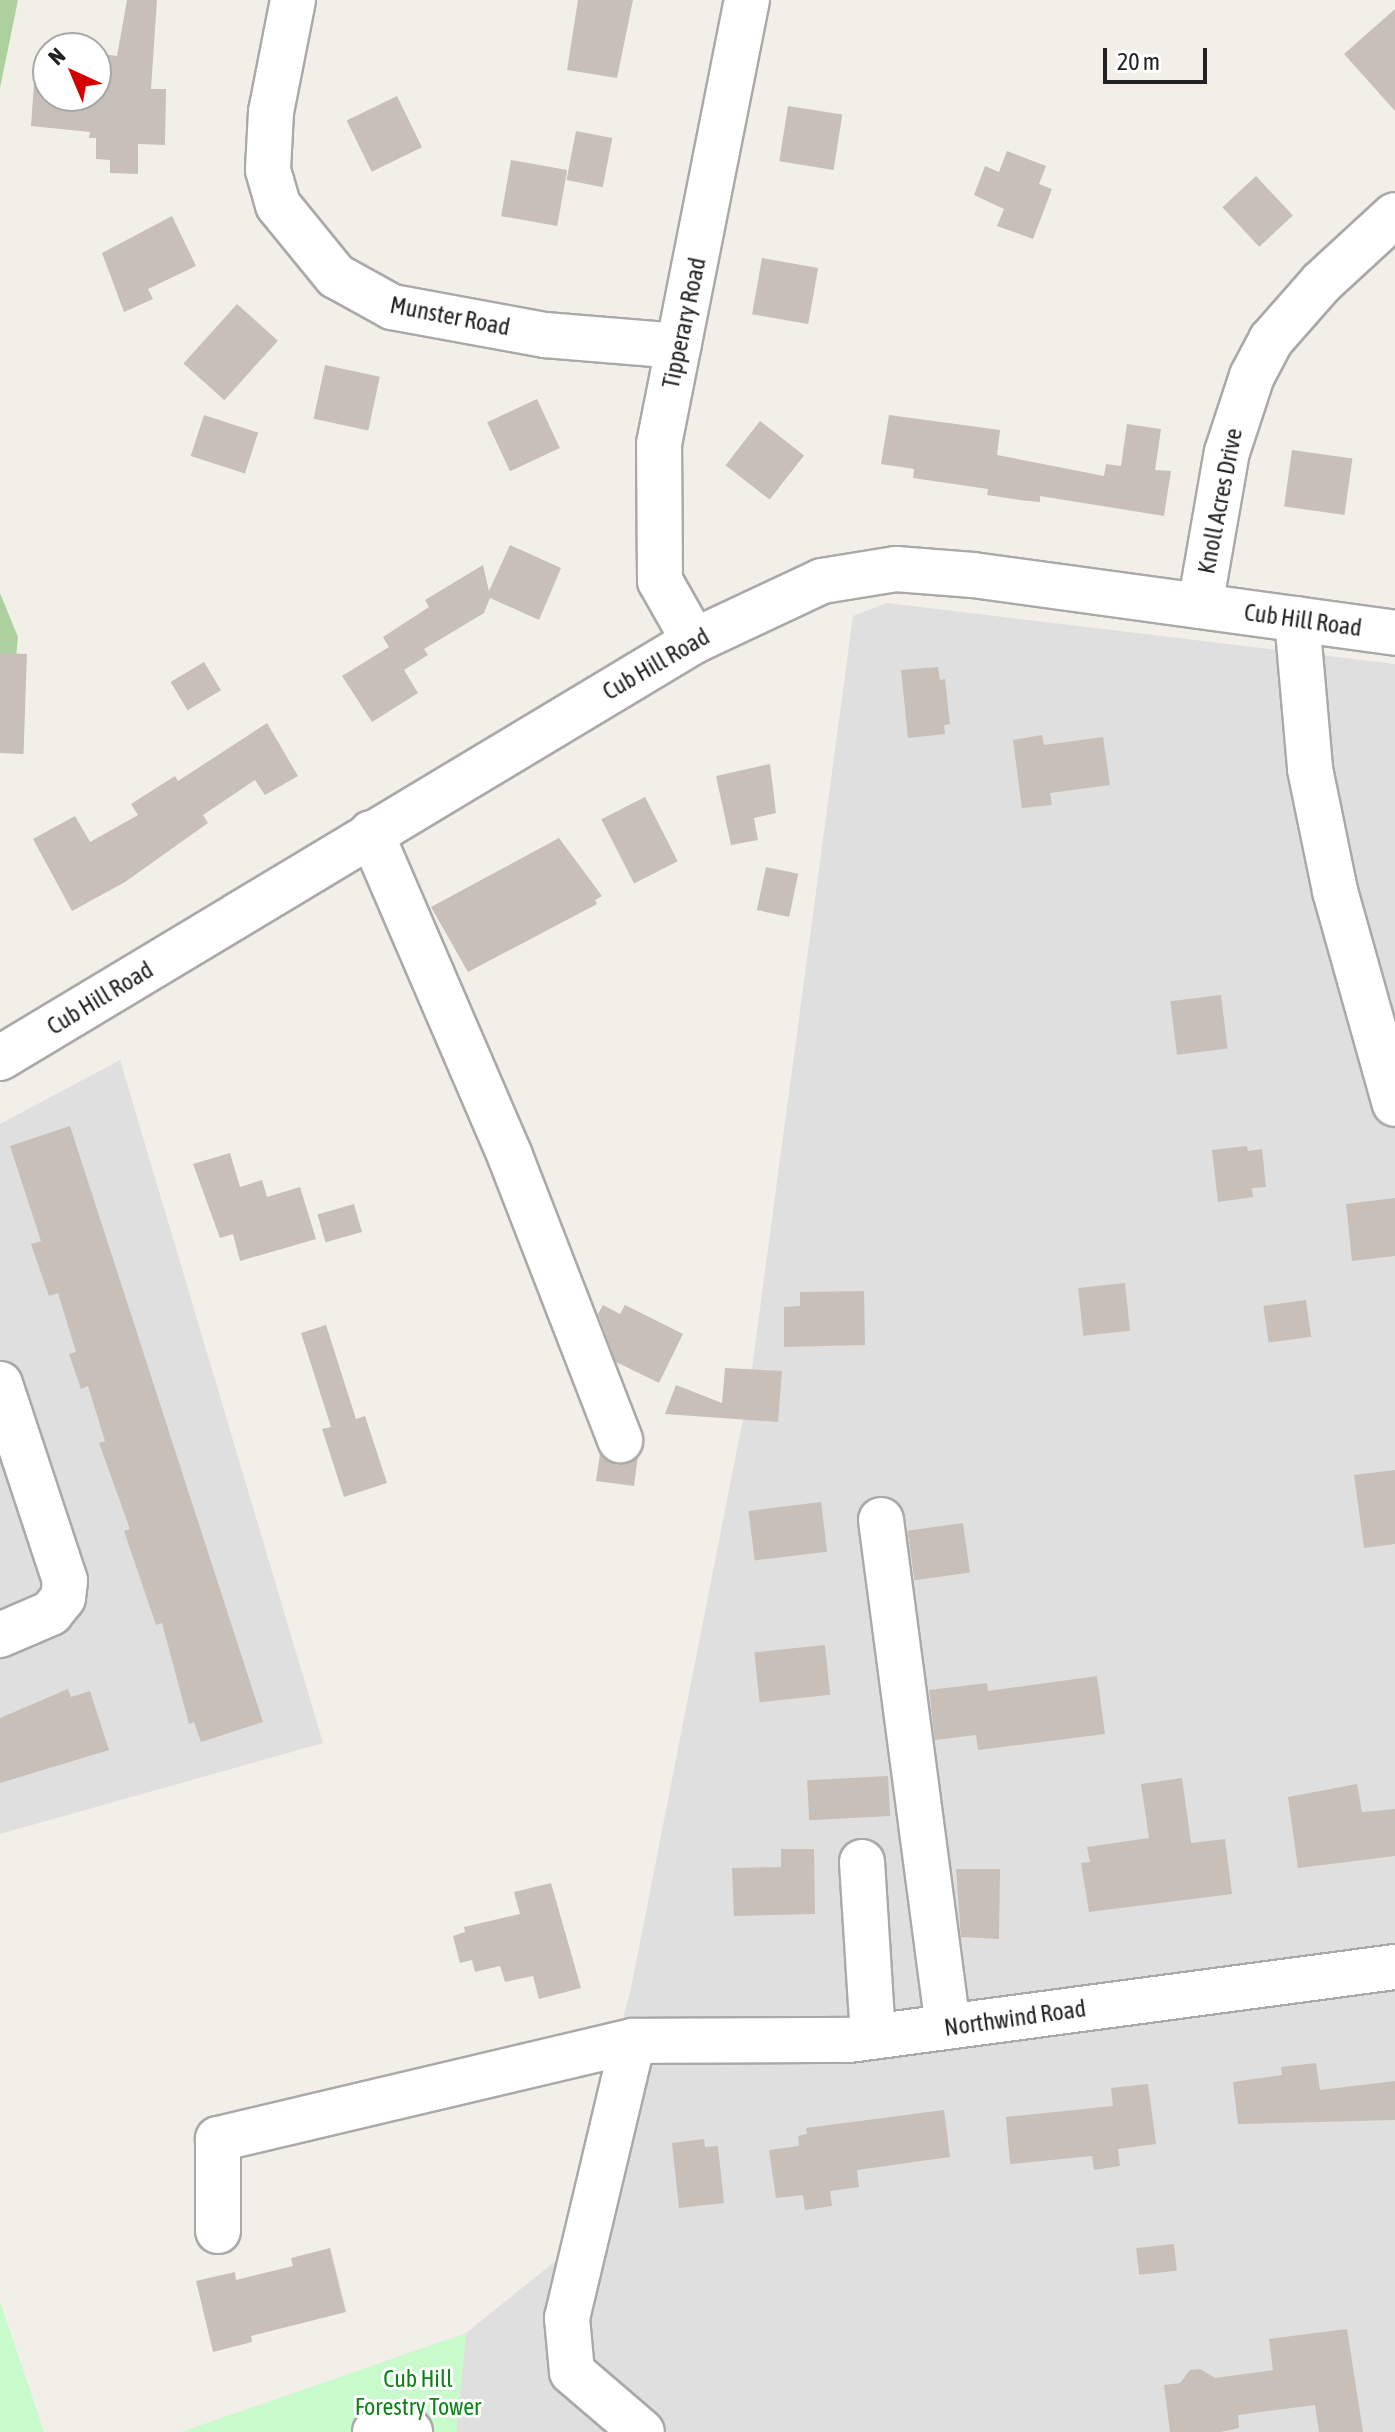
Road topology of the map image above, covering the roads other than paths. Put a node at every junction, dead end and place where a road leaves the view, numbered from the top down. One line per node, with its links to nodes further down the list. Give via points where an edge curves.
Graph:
1 (293, 0): 4 (street, Munster Road, via 271,112 268,170 278,205 336,276 392,307 545,335)
2 (747, 0): 4 (street, Tipperary Road)
3 (1395, 215): 5 (street, Knoll Acres Drive, via 1296,311 1252,376 1227,452)
4 (679, 346): 8 (street, Tipperary Road, via 659,444 660,581)
5 (1200, 606): 6 (street, Cub Hill Road); 8 (street, Cub Hill Road, via 973,575 861,571 779,597)
6 (1297, 619): 7 (street, Cub Hill Road); 11 (street, via 1310,769 1335,891)
7 (1395, 633)
8 (694, 641): 9 (street, Cub Hill Road)
9 (371, 833): 10 (street, Cub Hill Road); 14 (street, via 510,1156)
10 (0, 1058)
11 (1395, 1104)
12 (0, 1384): 13 (street)
13 (8, 1434): 16 (street, via 65,1581 63,1598 51,1613)
14 (620, 1440)
15 (881, 1520): 19 (street)
16 (0, 1635)
17 (862, 1862): 20 (street)
18 (1395, 1967): 19 (street, Northwind Road)
19 (948, 2027): 20 (street, Northwind Road)
20 (873, 2037): 21 (street, Northwind Road)
21 (633, 2041): 22 (street, Northwind Road, via 218,2139); 25 (street, via 567,2318 572,2372)
22 (218, 2231)
23 (375, 2432): 24 (street, via 405,2426)
24 (410, 2432)
25 (642, 2432)

